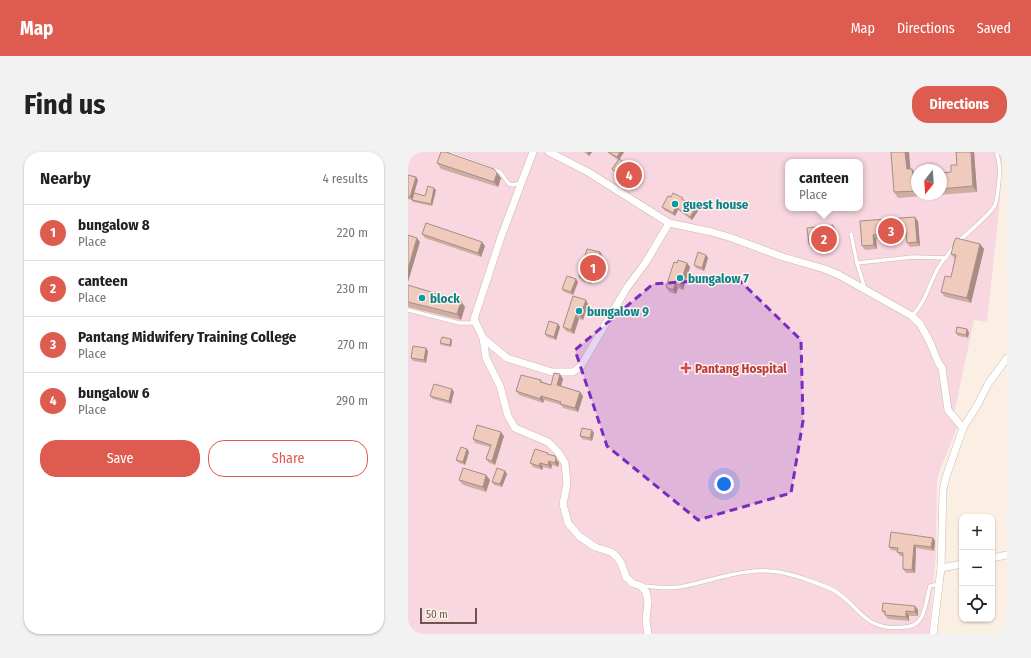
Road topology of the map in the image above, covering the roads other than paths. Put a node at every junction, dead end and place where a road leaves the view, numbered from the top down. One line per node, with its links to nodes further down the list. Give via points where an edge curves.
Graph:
1 (533, 152): 5 (street)
2 (549, 152): 6 (street, via 588,172)
3 (996, 152): 8 (lane, via 999,157 999,175 995,206 966,233)
4 (451, 154): 5 (lane, via 500,172 509,184)
5 (522, 183): 13 (street, via 477,308 474,319)
6 (669, 223): 10 (street, via 712,232 825,269); 14 (street, via 646,262 626,289 581,366 573,372 552,372 507,358)
7 (851, 234): 9 (lane)
8 (946, 258): 9 (lane, via 913,257); 12 (lane, via 934,274 922,305)
9 (857, 263): 10 (lane)
10 (865, 290): 12 (street)
11 (408, 310): 13 (lane, via 459,324)
12 (912, 316): 16 (street, via 920,324 942,368 948,410)
13 (476, 323): 14 (street)
14 (483, 338): 22 (street, via 486,358 500,386 508,416 515,428 548,442 565,463 566,484 563,504 568,523 579,536 595,547 618,557 626,577 632,583)
15 (1007, 358): 16 (street, via 988,384)
16 (963, 428): 20 (street, via 943,490)
17 (1007, 555): 18 (street)
18 (995, 557)
19 (959, 565): 20 (street)
20 (941, 568): 21 (street)
21 (940, 584): 22 (lane, via 930,586 920,619 907,628 884,627 868,621 836,592 783,572 741,572 678,587); 24 (street)
22 (641, 586): 23 (street, via 648,601)
23 (648, 634)
24 (933, 634)

